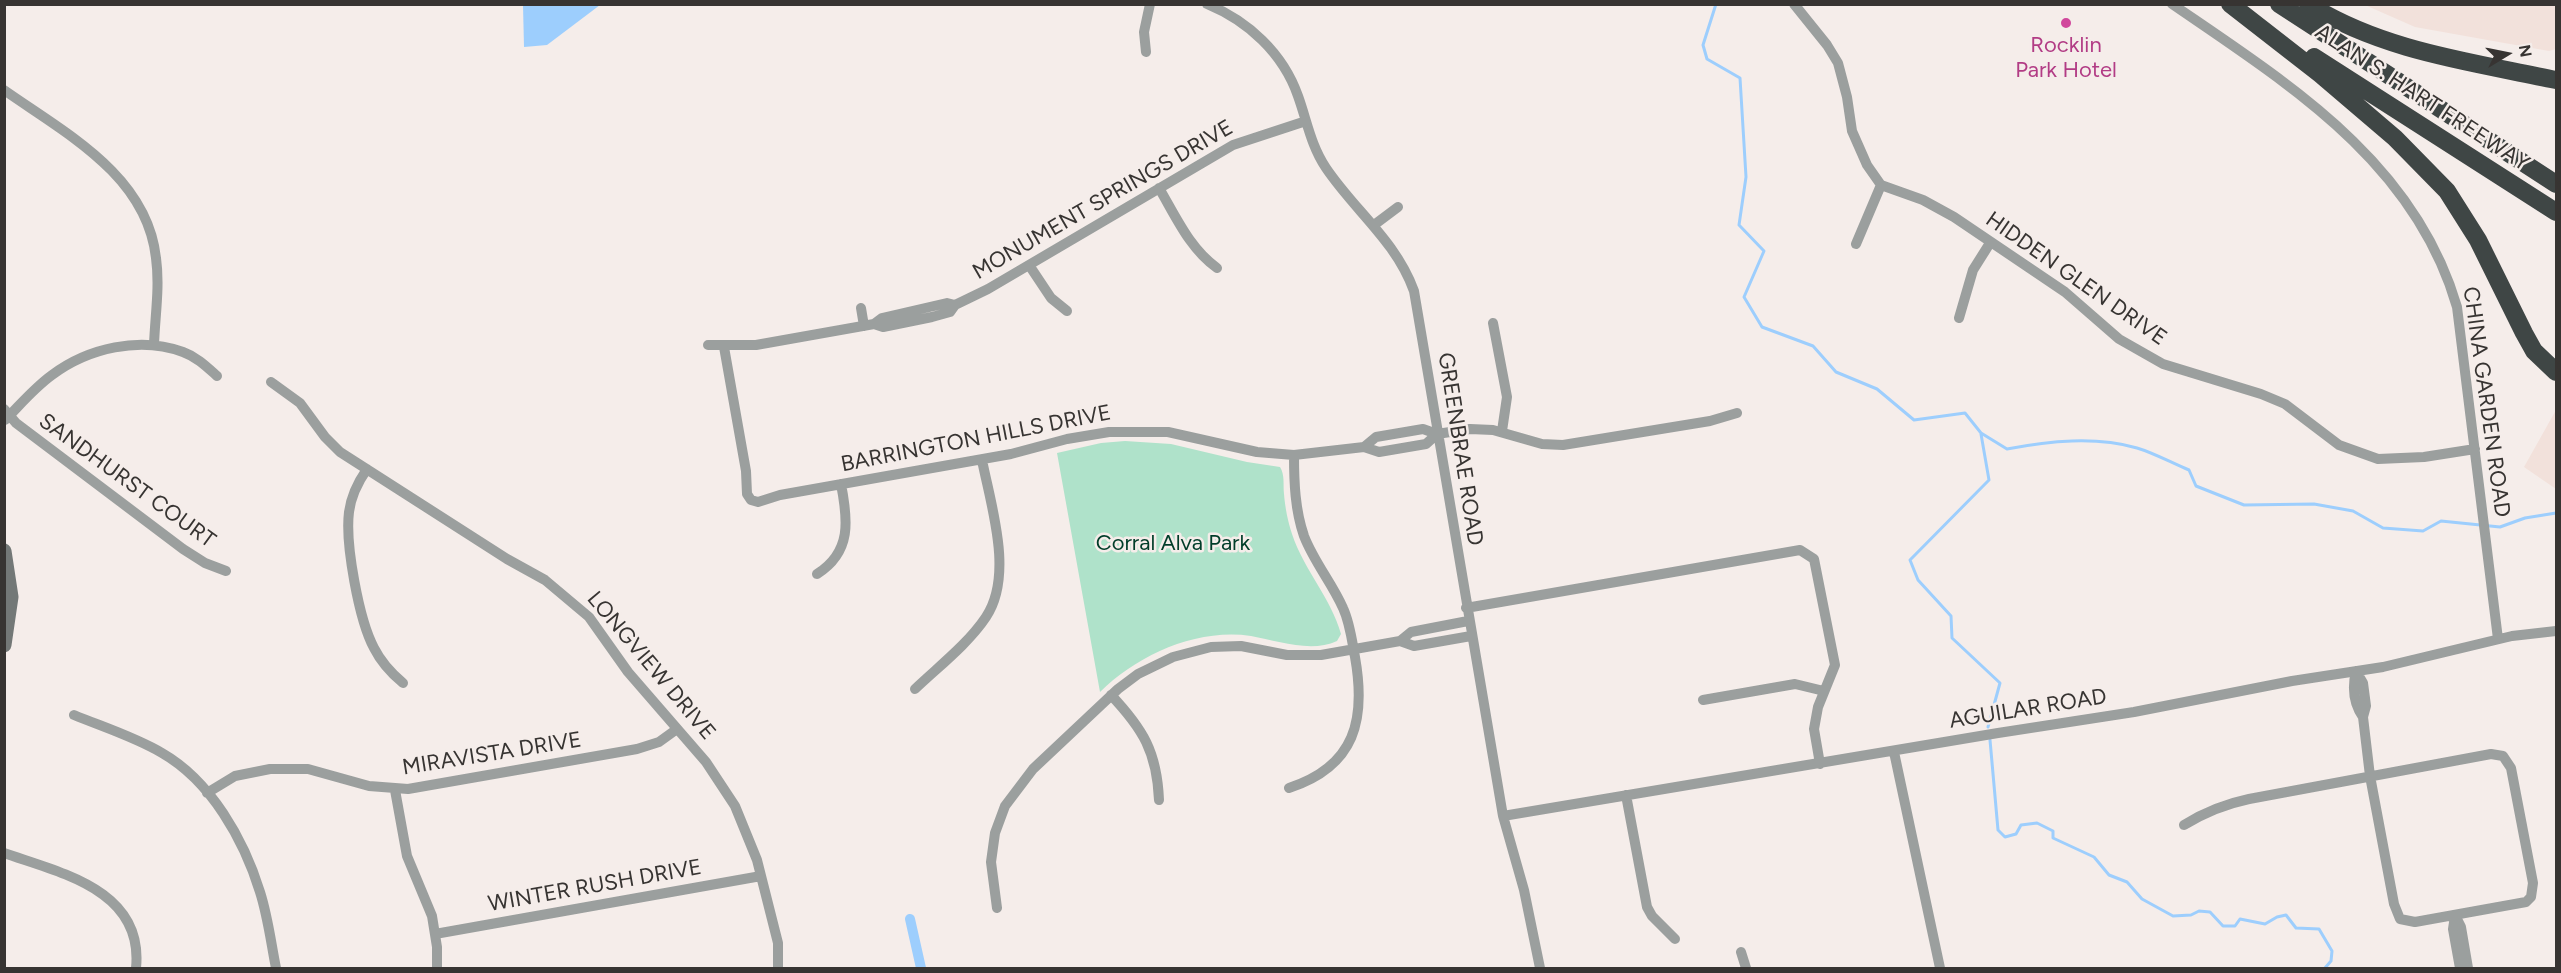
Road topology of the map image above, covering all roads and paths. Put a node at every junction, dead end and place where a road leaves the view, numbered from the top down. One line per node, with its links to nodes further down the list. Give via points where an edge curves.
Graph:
1 (1150, 4): 8 (street, via 1144,32)
2 (1207, 4): 11 (street, GREENBRAE ROAD, via 1248,27 1275,54 1293,84)
3 (1794, 4): 13 (street, via 1838,63 1852,131)
4 (2172, 4): 37 (street, CHINA GARDEN ROAD, via 2258,63 2355,141 2376,162 2420,221 2447,273 2457,307)
5 (2231, 4): 16 (highway, ALAN S. HART FREEWAY); 30 (highway, via 2395,138 2440,184 2464,216 2535,351)
6 (2279, 4): 12 (highway, ALAN S. HART FREEWAY)
7 (2308, 4): 9 (highway, via 2330,18 2397,44)
8 (1146, 52)
9 (2556, 80)
10 (4, 90): 27 (street, via 105,163 139,204 156,258)
11 (1306, 121): 14 (street, MONUMENT SPRINGS DRIVE, via 1233,145); 17 (street, GREENBRAE ROAD, via 1324,166)
12 (2556, 184)
13 (1881, 185): 18 (street, HIDDEN GLEN DRIVE, via 1939,207); 19 (street)
14 (1159, 189): 20 (street, MONUMENT SPRINGS DRIVE); 21 (street, via 1194,246)
15 (1398, 207): 17 (street)
16 (2556, 212)
17 (1374, 225): 36 (street, GREENBRAE ROAD, via 1393,249 1414,291)
18 (1990, 243): 24 (street, via 1973,270); 37 (street, HIDDEN GLEN DRIVE, via 2065,292 2102,327 2127,344 2163,364 2285,404 2348,450 2378,459)
19 (1856, 244)
20 (1029, 265): 23 (street, via 1051,298); 26 (street, MONUMENT SPRINGS DRIVE, via 955,305 950,312 883,327)
21 (1217, 268)
22 (861, 308): 26 (street)
23 (1067, 311)
24 (1959, 318)
25 (1493, 323): 35 (street, via 1507,396)
26 (869, 325): 29 (street, MONUMENT SPRINGS DRIVE)
27 (154, 345): 31 (street, via 184,352); 34 (street, via 126,346 84,357 42,382)
28 (708, 345): 29 (street, MONUMENT SPRINGS DRIVE)
29 (724, 347): 41 (street, BARRINGTON HILLS DRIVE, via 751,500 758,502)
30 (2556, 372)
31 (217, 376)
32 (271, 382): 40 (street, LONGVIEW DRIVE, via 300,403 332,445)
33 (1737, 413): 35 (street, BARRINGTON HILLS DRIVE, via 1563,445 1542,444)
34 (6, 415): 43 (street, SANDHURST COURT, via 183,549)
35 (1502, 431): 36 (street, BARRINGTON HILLS DRIVE, via 1470,429)
36 (1437, 434): 38 (street, BARRINGTON HILLS DRIVE, via 1423,429 1376,437 1364,447); 45 (street, GREENBRAE ROAD)
37 (2475, 454): 49 (street, CHINA GARDEN ROAD)
38 (1294, 455): 39 (street, BARRINGTON HILLS DRIVE, via 1257,452 1148,430 1086,435); 52 (street, via 1295,495 1304,534 1344,610)
39 (982, 460): 41 (street, BARRINGTON HILLS DRIVE); 55 (street, via 1000,564 999,587 979,626)
40 (367, 469): 54 (street, via 349,510 350,550 369,637 384,664); 60 (street, LONGVIEW DRIVE, via 564,594 589,617 628,672)
41 (841, 484): 44 (street, via 847,521 844,538 832,563)
42 (4, 551): 51 (street, via 11,597)
43 (226, 571)
44 (817, 574)
45 (1466, 608): 46 (street, GREENBRAE ROAD); 56 (street, via 1800,550 1814,559 1835,665)
46 (1468, 621): 48 (street, GREENBRAE ROAD); 50 (street, via 1411,632)
47 (2556, 632): 49 (street, AGUILAR ROAD)
48 (1471, 636): 50 (street, via 1414,646); 69 (street, GREENBRAE ROAD)
49 (2498, 639): 53 (street, AGUILAR ROAD)
50 (1400, 641): 52 (street)
51 (4, 645)
52 (1354, 650): 57 (street, via 1304,656 1241,646 1211,647 1153,665); 64 (street, via 1360,693 1352,736 1332,765)
53 (2356, 671): 61 (street, AGUILAR ROAD); 63 (street, via 2363,683)
54 (403, 684)
55 (915, 689)
56 (1824, 691): 58 (street, via 1795,684); 62 (street, via 1814,729)
57 (1111, 695): 68 (street, via 1137,724 1151,750); 73 (street, via 1033,769 1005,806 995,833 991,862)
58 (1703, 700)
59 (74, 715): 66 (street, via 162,753)
60 (677, 729): 65 (street, MIRAVISTA DRIVE, via 658,742 630,751); 72 (street, LONGVIEW DRIVE, via 717,777 735,806)
61 (1894, 752): 62 (street, AGUILAR ROAD); 85 (street)
62 (1820, 764): 67 (street, AGUILAR ROAD)
63 (2370, 776): 70 (street, via 2230,803); 74 (street, via 2400,919 2415,922); 74 (street, via 2491,754 2507,761 2533,891 2530,898 2519,904)
64 (1289, 788)
65 (395, 790): 66 (street, MIRAVISTA DRIVE, via 315,771 282,768 235,776); 75 (street, via 407,856 429,907)
66 (207, 793): 80 (street, via 238,838 254,874)
67 (1626, 795): 69 (street, AGUILAR ROAD); 76 (street, via 1647,908)
68 (1159, 800)
69 (1503, 816): 83 (street, GREENBRAE ROAD, via 1524,890)
70 (2184, 825)
71 (4, 853): 79 (street, via 77,878 110,900 129,928)
72 (761, 876): 75 (street, WINTER RUSH DRIVE); 82 (street, LONGVIEW DRIVE, via 778,943)
73 (997, 908)
74 (2455, 915): 77 (street, via 2453,929)
75 (435, 934): 81 (street)
76 (1675, 939)
77 (2460, 946): 86 (street); 87 (street)
78 (1741, 951): 84 (street)
79 (136, 969)
80 (276, 969)
81 (437, 969)
82 (778, 969)
83 (1540, 969)
84 (1746, 969)
85 (1940, 969)
86 (2460, 969)
87 (2468, 969)

